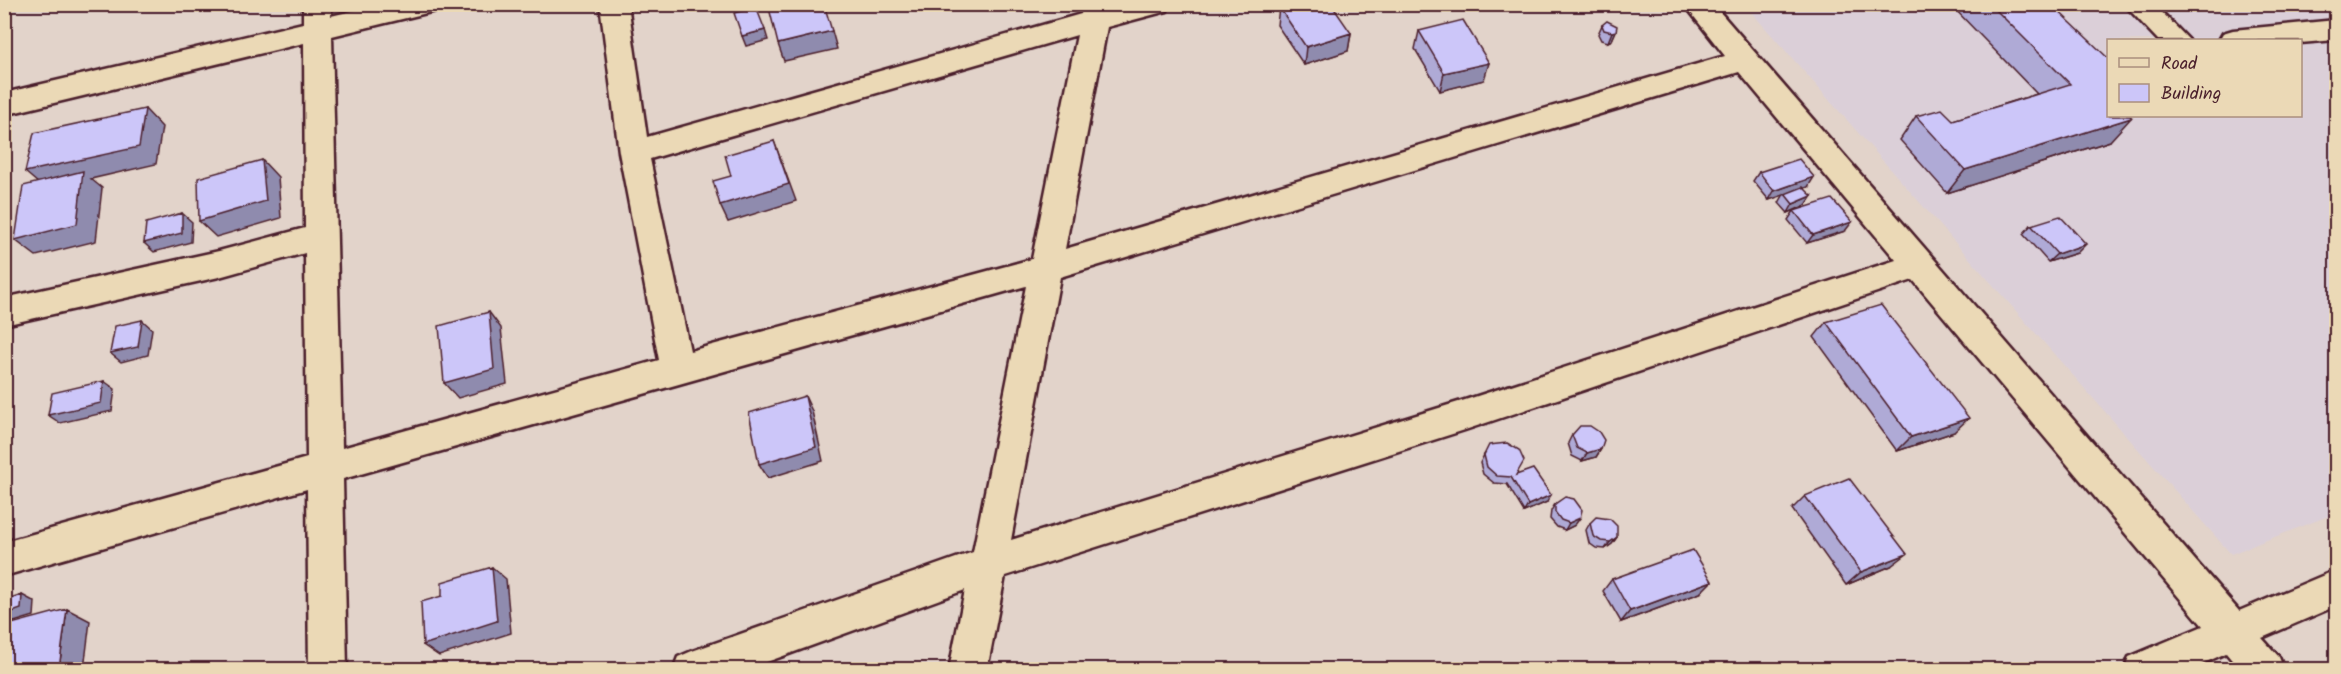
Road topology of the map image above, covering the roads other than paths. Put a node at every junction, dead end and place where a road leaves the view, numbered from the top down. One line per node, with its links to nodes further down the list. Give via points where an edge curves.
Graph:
1 (425, 4): 7 (street)
2 (614, 4): 13 (street)
3 (1157, 4): 6 (street)
4 (1697, 4): 11 (street)
5 (2137, 4): 9 (street)
6 (1096, 12): 13 (street); 16 (street)
7 (317, 17): 12 (street); 14 (street)
8 (2337, 30): 10 (street)
9 (2174, 39)
10 (2243, 39)
11 (1745, 60): 15 (street); 16 (street)
12 (4, 104)
13 (634, 152): 18 (street)
14 (322, 236): 17 (street, via 219,264); 19 (street)
15 (1919, 265): 21 (street, via 1465,415); 23 (street)
16 (1046, 268): 18 (street); 21 (street)
17 (4, 312)
18 (677, 369): 19 (street)
19 (326, 468): 20 (street); 24 (street)
20 (4, 559)
21 (988, 564): 25 (street); 26 (street)
22 (2337, 588): 23 (street)
23 (2232, 632): 27 (street); 28 (street)
24 (328, 669)
25 (692, 669)
26 (968, 669)
27 (2143, 669)
28 (2265, 669)

